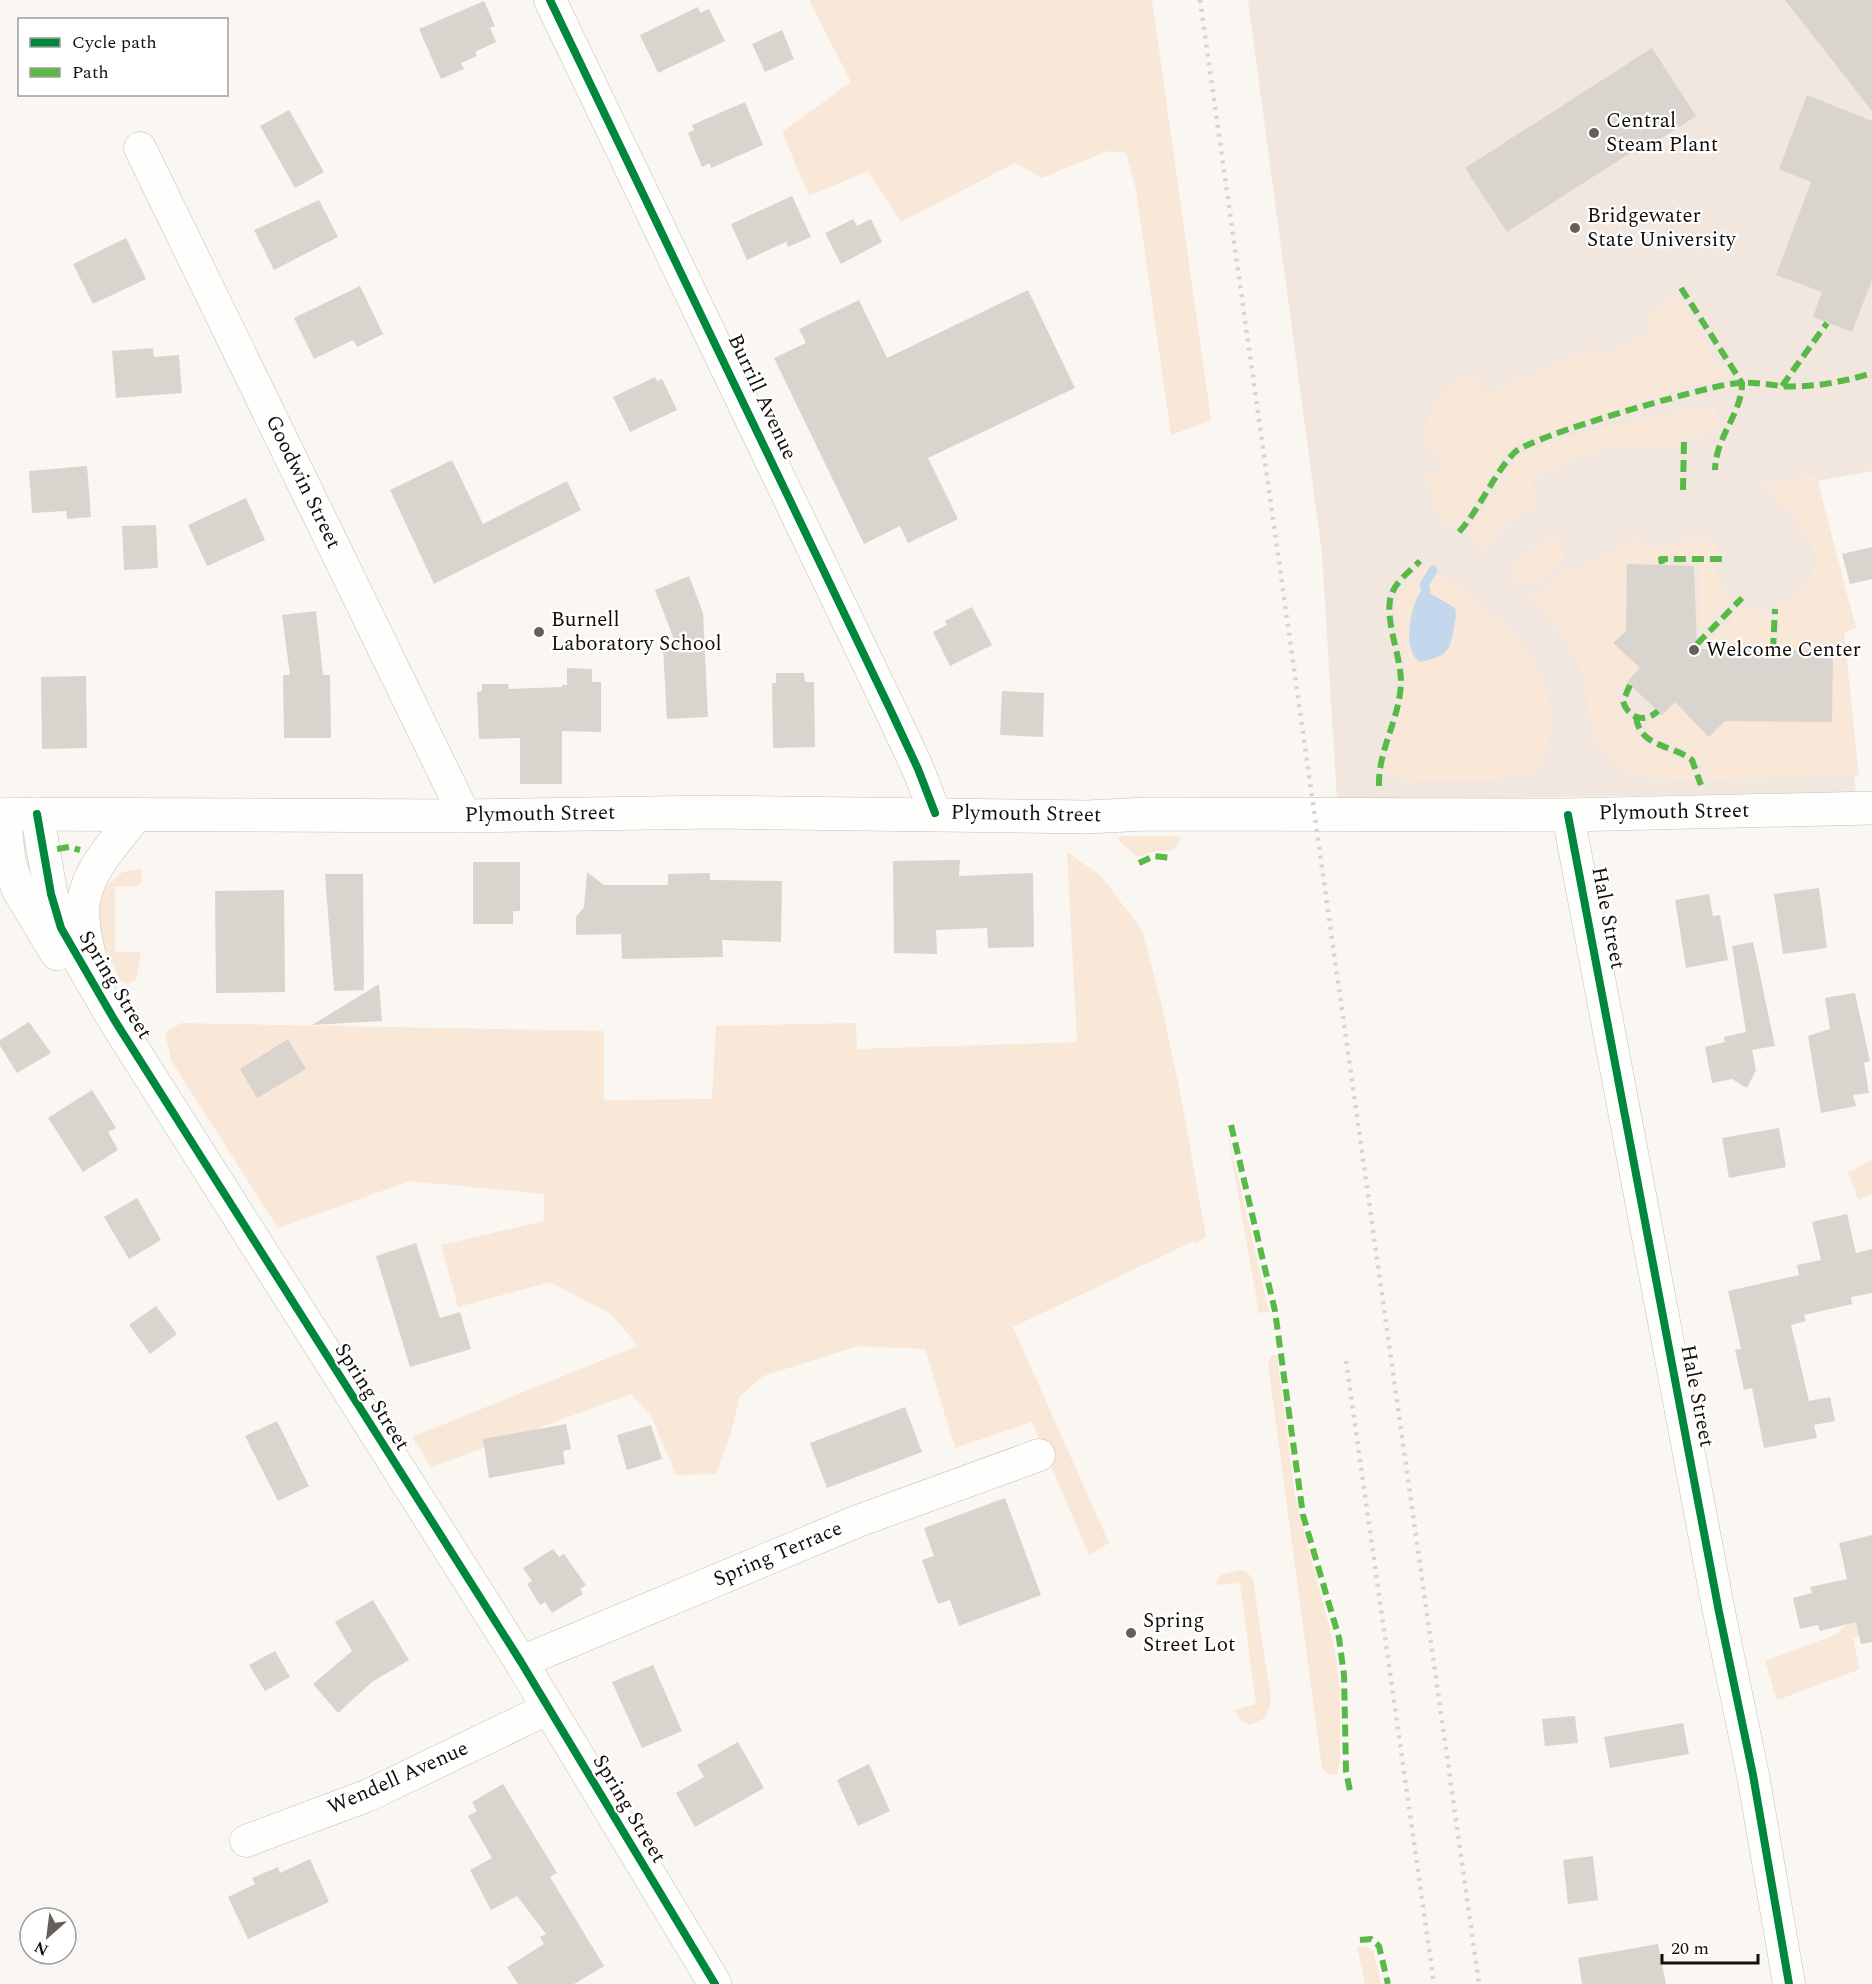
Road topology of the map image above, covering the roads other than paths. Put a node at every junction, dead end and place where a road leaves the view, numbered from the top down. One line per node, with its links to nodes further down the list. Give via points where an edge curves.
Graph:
1 (550, 0): 4 (street, Burrill Avenue, via 890,709)
2 (140, 148): 9 (street, Goodwin Street)
3 (1872, 808): 8 (main road, Plymouth Street)
4 (935, 813): 8 (main road, Plymouth Street, via 1087,817); 9 (main road, Plymouth Street)
5 (2, 814): 6 (main road, Plymouth Street); 11 (main road, Spring Street, via 9,861 30,913 59,957)
6 (37, 814): 7 (main road, Plymouth Street); 10 (main road, Spring Street, via 55,912)
7 (136, 815): 9 (main road, Plymouth Street); 10 (main road, via 101,861 84,900 83,920)
8 (1568, 815): 17 (street, Hale Street, via 1753,1775)
9 (465, 816)
10 (96, 990): 11 (main road, Spring Street)
11 (115, 1021): 13 (main road, Spring Street)
12 (1039, 1455): 13 (street, Spring Terrace, via 858,1521)
13 (521, 1662): 14 (main road, Spring Street)
14 (547, 1709): 15 (street, Wendell Avenue, via 369,1795); 16 (main road, Spring Street)
15 (246, 1841)
16 (715, 1984)
17 (1789, 1984)

